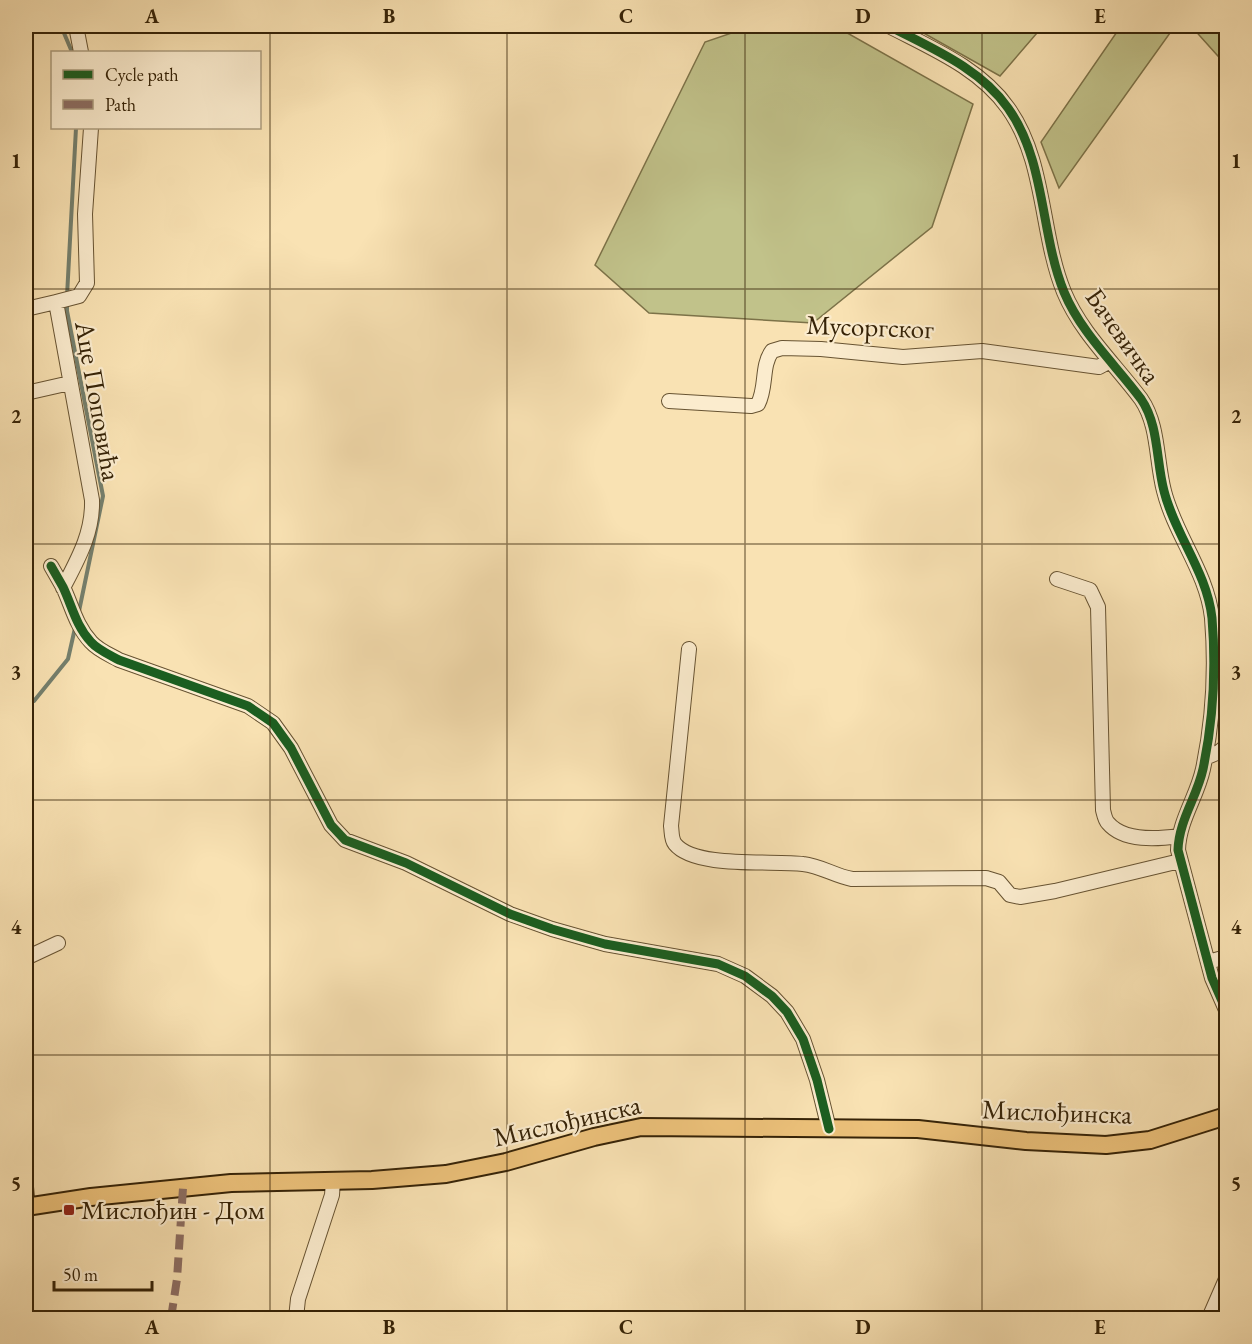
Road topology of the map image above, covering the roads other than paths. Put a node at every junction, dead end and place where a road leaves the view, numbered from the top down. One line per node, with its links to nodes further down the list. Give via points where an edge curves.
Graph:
1 (76, 26): 3 (street)
2 (889, 26): 7 (street, Бачевичка, via 970,70 1010,110 1025,137 1064,293)
3 (81, 51)
4 (91, 129): 5 (street, Аце Поповића, via 87,283 79,296)
5 (56, 302): 6 (street); 8 (street, Аце Поповића)
6 (26, 309)
7 (1110, 362): 10 (street, Мусоргског, via 1099,367 982,351 903,357 782,348 768,356 758,404); 16 (street, Бачевичка, via 1142,400 1152,422 1164,491 1207,592 1212,619 1213,683)
8 (70, 382): 9 (street); 13 (street, Аце Поповића, via 92,518 86,542)
9 (26, 393)
10 (669, 401)
11 (51, 566): 13 (street)
12 (1057, 579): 17 (street, via 1090,590 1098,607 1103,810 1107,822 1117,830 1153,840)
13 (63, 588): 25 (street, via 82,631 102,651 248,706 273,723 291,748 331,825 345,840 552,929 605,944 718,964 745,976 787,1012 803,1039)
14 (689, 649): 18 (street, via 671,826 676,845 692,854 724,861 806,864 852,879 986,878 999,882 1010,895 1020,897)
15 (1227, 746): 16 (street)
16 (1205, 759): 17 (street, Бачевичка)
17 (1179, 836): 18 (street, Бачевичка)
18 (1180, 861): 22 (street, Бачевичка)
19 (58, 943): 21 (street)
20 (1227, 957): 22 (street)
21 (26, 958)
22 (1208, 962): 23 (street, Бачевичка)
23 (1227, 1010)
24 (1227, 1116): 25 (main road, Мислођинска, via 1150,1140 1117,1144 1026,1141 918,1129)
25 (829, 1129): 26 (main road, Мислођинска, via 641,1127 464,1171)
26 (333, 1181): 28 (main road, Мислођинска, via 220,1184); 30 (street, via 332,1195 298,1299)
27 (26, 1187): 28 (street)
28 (27, 1207)
29 (1227, 1279): 31 (street)
30 (296, 1318)
31 (1209, 1318)

